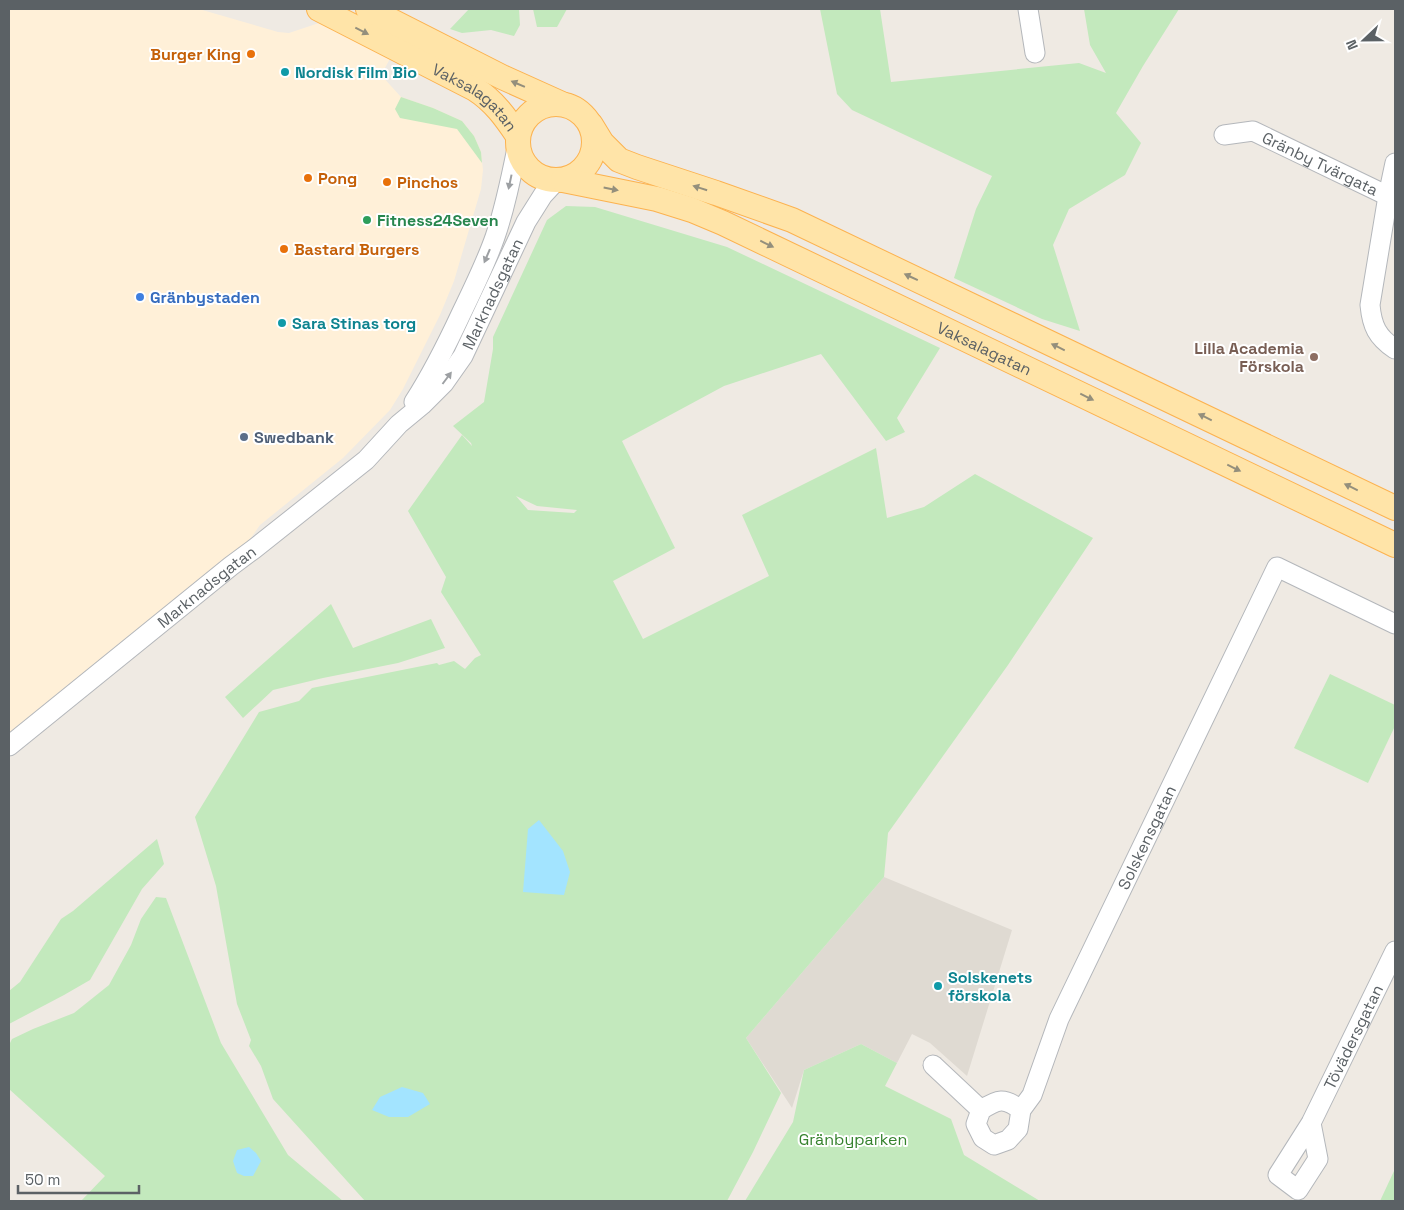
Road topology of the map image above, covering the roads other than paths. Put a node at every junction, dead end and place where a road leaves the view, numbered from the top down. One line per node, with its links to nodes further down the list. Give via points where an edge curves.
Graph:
1 (319, 9): 8 (main road, Vaksalagatan, one-way to 8, via 486,96 501,112)
2 (368, 9): 5 (main road, Vaksalagatan, one-way to 2)
3 (1028, 9): 4 (street)
4 (1035, 54)
5 (562, 104): 6 (main road, via 574,108); 8 (main road, via 547,105 533,111 520,127)
6 (591, 125): 10 (main road, via 594,148 590,159 574,176); 14 (main road, Vaksalagatan, one-way to 6, via 792,220 619,160 602,143)
7 (1224, 135): 11 (street, Gränby Tvärgata, via 1253,130)
8 (518, 142): 10 (main road, via 521,159 527,168 544,179); 13 (street, Marknadsgatan, one-way to 13, via 508,193 494,238 426,383)
9 (1395, 163): 11 (street)
10 (560, 180): 13 (street, Marknadsgatan, one-way to 10, via 444,383 463,356 517,238 543,195); 15 (main road, Vaksalagatan, one-way to 15, via 657,199 723,223)
11 (1388, 196): 12 (street, via 1371,296 1371,318 1382,339)
12 (1395, 349)
13 (399, 424): 17 (street, Marknadsgatan, via 366,460)
14 (1395, 508)
15 (1395, 545)
16 (1395, 624): 21 (street, Solskensgatan, via 1277,567 1059,1019 1032,1095)
17 (9, 746)
18 (1395, 951): 22 (street, Tövädersgatan)
19 (933, 1065): 20 (street)
20 (981, 1110): 21 (street, via 994,1102 1009,1101); 21 (street, Solskensgatan, via 976,1124 983,1138 994,1145 1008,1140 1018,1129)
21 (1021, 1110)
22 (1311, 1123)

